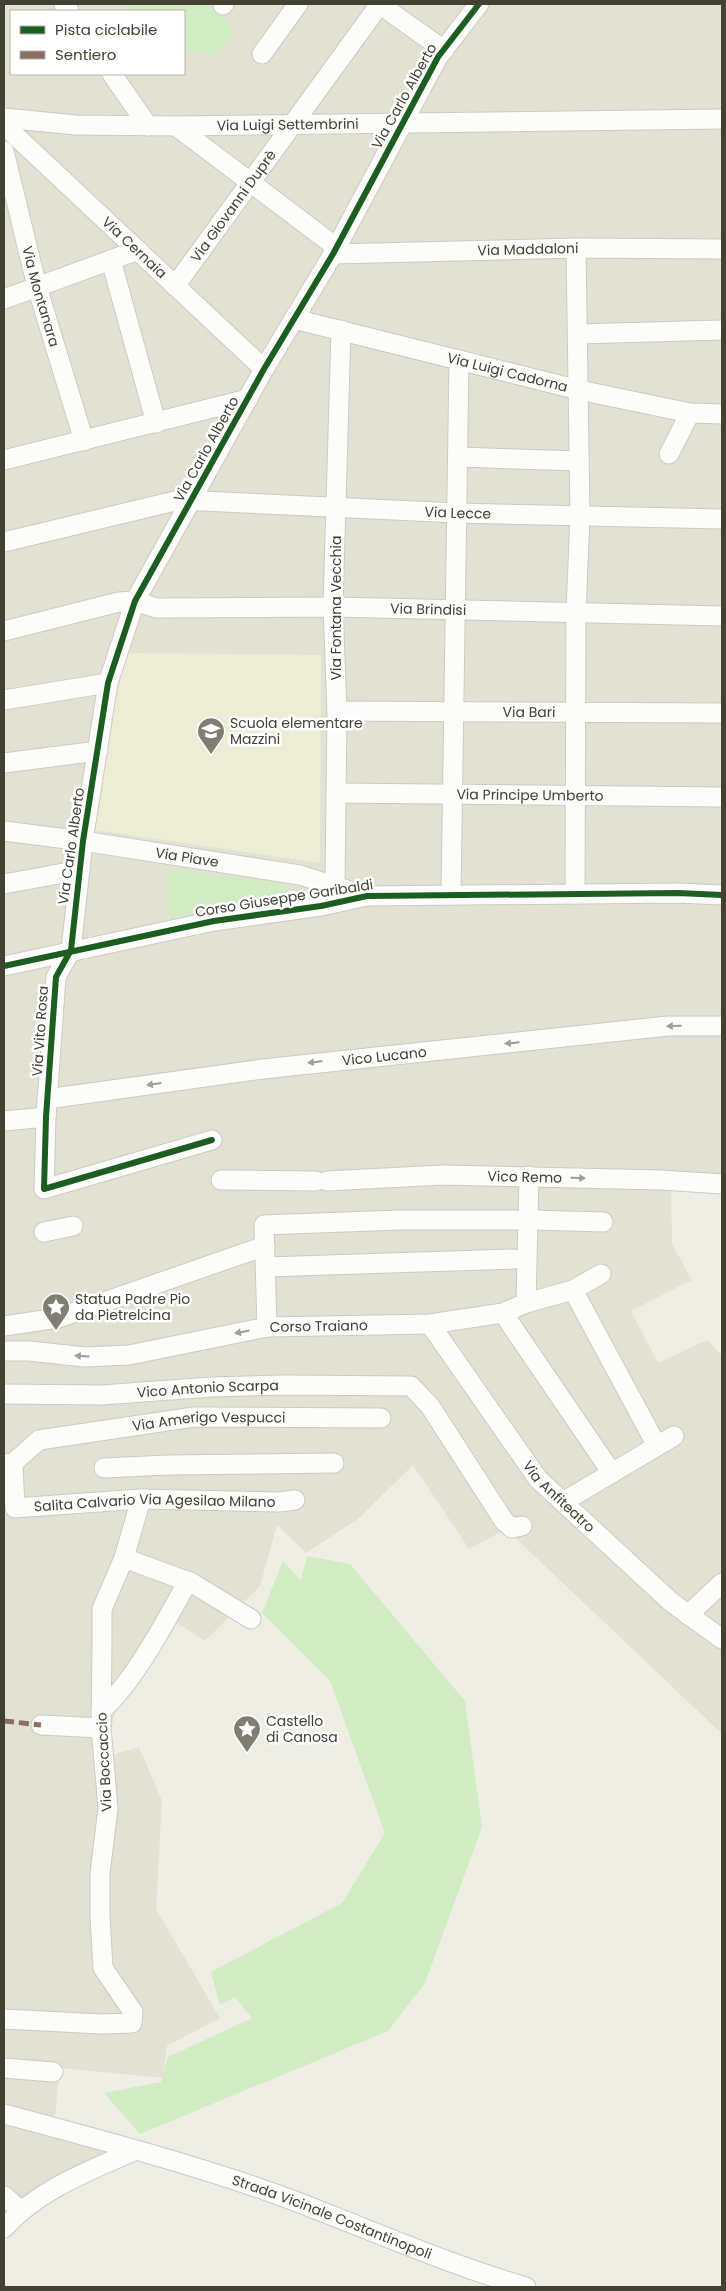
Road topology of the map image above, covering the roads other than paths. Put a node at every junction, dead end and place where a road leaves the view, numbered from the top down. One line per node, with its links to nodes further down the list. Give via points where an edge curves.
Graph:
1 (298, 4): 5 (street)
2 (379, 4): 4 (street); 13 (street, Via Giovanni Duprè)
3 (479, 4): 4 (street, Via Carlo Alberto)
4 (444, 50): 9 (street, Via Carlo Alberto)
5 (262, 54)
6 (113, 75): 11 (street)
7 (4, 118): 11 (street, Via Luigi Settembrini, via 76,125)
8 (722, 119): 9 (street, Via Luigi Settembrini)
9 (402, 124): 13 (street, Via Luigi Settembrini); 19 (street, Via Carlo Alberto)
10 (4, 125): 18 (street, Via Cernaia)
11 (148, 126): 12 (street, Via Luigi Settembrini)
12 (176, 126): 13 (street, Via Luigi Settembrini); 15 (street)
13 (289, 126): 15 (street, Via Giovanni Duprè)
14 (4, 151): 22 (street, Via Montanara)
15 (251, 182): 19 (street); 21 (street, Via Giovanni Duprè)
16 (576, 248): 17 (street, Via Maddaloni); 19 (street, Via Maddaloni); 27 (street)
17 (722, 249)
18 (138, 250): 20 (street); 21 (street, Via Cernaia)
19 (334, 250): 24 (street, Via Carlo Alberto)
20 (111, 260): 22 (street); 34 (street)
21 (175, 286): 29 (street, Via Cernaia)
22 (37, 287): 23 (street); 35 (street, Via Montanara)
23 (4, 299)
24 (294, 319): 25 (street, Via Luigi Cadorna); 29 (street, Via Carlo Alberto)
25 (341, 330): 28 (street, Via Luigi Cadorna); 41 (street, Via Fontana Vecchia)
26 (722, 330): 27 (street)
27 (578, 334): 30 (street)
28 (459, 360): 30 (street, Via Luigi Cadorna); 37 (street)
29 (264, 369): 31 (street, Via Carlo Alberto)
30 (579, 390): 32 (street, Via Luigi Cadorna); 39 (street)
31 (248, 399): 34 (street); 40 (street, Via Carlo Alberto)
32 (690, 413): 33 (street, Via Luigi Cadorna); 36 (street)
33 (722, 414)
34 (156, 423): 35 (street)
35 (84, 440): 38 (street)
36 (669, 454)
37 (459, 458): 39 (street); 42 (street)
38 (4, 460)
39 (579, 461): 43 (street)
40 (192, 501): 41 (street, Via Lecce); 45 (street, Via Lecce, via 179,500); 46 (street, Via Carlo Alberto)
41 (337, 507): 42 (street, Via Lecce); 47 (street, Via Fontana Vecchia)
42 (457, 513): 43 (street, Via Lecce); 48 (street)
43 (580, 516): 44 (street, Via Lecce); 49 (street)
44 (722, 519)
45 (4, 542)
46 (135, 601): 47 (street, Via Brindisi, via 156,608); 51 (street, via 119,602); 52 (street, Via Carlo Alberto)
47 (333, 607): 48 (street, Via Brindisi); 54 (street, Via Fontana Vecchia)
48 (457, 609): 49 (street, Via Brindisi); 55 (street)
49 (576, 612): 50 (street, Via Brindisi); 56 (street)
50 (722, 616)
51 (4, 631)
52 (108, 683): 53 (street); 58 (street, Via Carlo Alberto)
53 (4, 700)
54 (337, 711): 55 (street, Via Bari); 60 (street, Via Fontana Vecchia)
55 (456, 712): 56 (street, Via Bari); 61 (street)
56 (576, 712): 57 (street, Via Bari); 62 (street)
57 (722, 713)
58 (98, 751): 59 (street); 65 (street, Via Carlo Alberto)
59 (4, 764)
60 (336, 794): 61 (street, Via Principe Umberto); 68 (street, Via Fontana Vecchia)
61 (452, 795): 62 (street, Via Principe Umberto); 70 (street)
62 (574, 796): 63 (street, Via Principe Umberto); 69 (street)
63 (722, 797)
64 (4, 831): 65 (street, Via Piave)
65 (83, 841): 66 (street, Via Carlo Alberto); 68 (street, Via Piave, via 300,875)
66 (80, 870): 67 (street); 73 (street, Via Carlo Alberto)
67 (4, 884)
68 (335, 886): 72 (street, Via Piave)
69 (575, 894): 70 (street, Corso Giuseppe Garibaldi); 71 (street, Corso Giuseppe Garibaldi)
70 (451, 895): 72 (street, Corso Giuseppe Garibaldi)
71 (722, 895)
72 (367, 896): 73 (street, Corso Giuseppe Garibaldi, via 214,921)
73 (71, 950): 74 (street, Corso Giuseppe Garibaldi); 76 (street, Via Vito Rosa, via 56,977)
74 (4, 966)
75 (722, 1026): 76 (street, Vico Lucano, one-way to 76, via 668,1026 325,1062)
76 (47, 1099): 77 (street, Via Vito Rosa)
77 (46, 1118): 78 (street); 79 (street, Via Vito Rosa, via 44,1189)
78 (4, 1121)
79 (212, 1140)
80 (529, 1176): 81 (street, Vico Remo); 82 (street, Vico Remo, one-way to 82); 91 (street)
81 (222, 1180)
82 (722, 1184)
83 (603, 1222): 86 (street, via 400,1220 264,1225)
84 (74, 1226): 85 (street)
85 (44, 1232)
86 (265, 1246): 88 (street); 93 (street, via 58,1318)
87 (514, 1259): 88 (street)
88 (266, 1267): 96 (street)
89 (601, 1274): 90 (street, Corso Traiano)
90 (573, 1290): 91 (street, Corso Traiano); 102 (street)
91 (526, 1303): 92 (street, Corso Traiano)
92 (503, 1313): 94 (street, Corso Traiano); 106 (street)
93 (24, 1322): 95 (street); 97 (street)
94 (430, 1324): 96 (street, Corso Traiano); 109 (street, Via Anfiteatro, via 538,1479)
95 (4, 1326)
96 (267, 1327): 97 (street, Corso Traiano, one-way to 97, via 129,1355 85,1357)
97 (29, 1351): 98 (street, Corso Traiano)
98 (4, 1352)
99 (4, 1394): 110 (street, Vico Antonio Scarpa, via 102,1395 284,1385 411,1386 430,1406 504,1521 512,1528)
100 (380, 1418): 104 (street, Via Amerigo Vespucci, via 194,1417 39,1440)
101 (674, 1436): 102 (street)
102 (657, 1446): 106 (street)
103 (334, 1463): 105 (street)
104 (9, 1464): 107 (street, Salita Calvario Via Agesilao Milano, via 16,1508)
105 (104, 1468)
106 (612, 1473): 109 (street)
107 (141, 1499): 108 (street, Salita Calvario Via Agesilao Milano); 111 (street, Via Boccaccio)
108 (295, 1500)
109 (563, 1502): 114 (street, Via Anfiteatro)
110 (522, 1526)
111 (124, 1558): 112 (street); 117 (street, Via Boccaccio, via 102,1609)
112 (188, 1581): 115 (street); 117 (street, via 167,1619)
113 (722, 1583): 114 (street)
114 (688, 1615): 116 (street, Via Anfiteatro)
115 (251, 1619)
116 (722, 1639)
117 (101, 1719): 118 (street); 119 (street, Via Boccaccio, via 108,1808 100,1873 103,1968 133,2012 132,2023)
118 (41, 1725)
119 (4, 2019)
120 (4, 2068): 121 (street)
121 (53, 2072)
122 (4, 2114): 123 (street, Strada Vicinale Costantinopoli)
123 (136, 2150): 125 (street, via 63,2183); 127 (street, Strada Vicinale Costantinopoli, via 273,2193 478,2274)
124 (4, 2196): 125 (street)
125 (20, 2210): 126 (street)
126 (4, 2228)
127 (526, 2287)

